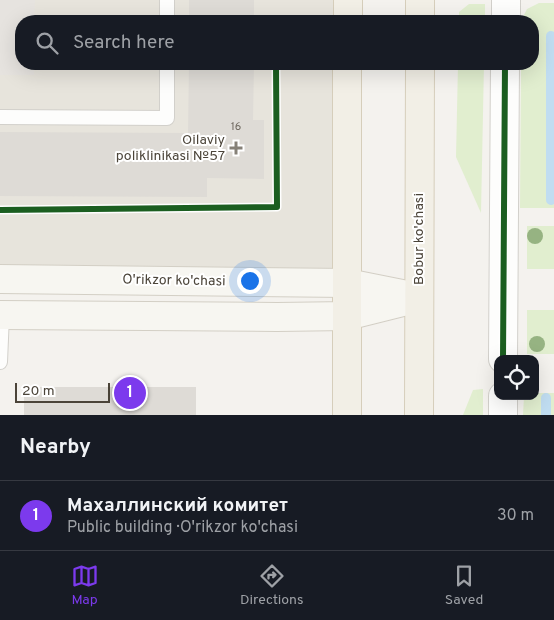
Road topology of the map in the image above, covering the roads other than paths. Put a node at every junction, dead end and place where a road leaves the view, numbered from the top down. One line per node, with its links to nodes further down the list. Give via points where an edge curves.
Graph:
1 (167, 0): 5 (lane)
2 (348, 0): 6 (main road)
3 (420, 0): 7 (main road)
4 (506, 0): 8 (street)
5 (167, 15)
6 (348, 15)
7 (420, 15)
8 (506, 15)
9 (167, 70): 13 (lane, via 167,118)
10 (348, 70): 15 (main road)
11 (420, 70): 16 (main road, Bobur ko'chasi)
12 (505, 70): 19 (street)
13 (0, 117)
14 (0, 279): 15 (main road, O'rikzor ko'chasi)
15 (347, 283): 16 (main road, O'rikzor ko'chasi); 18 (main road)
16 (419, 298): 18 (main road); 23 (main road, Bobur ko'chasi)
17 (1, 315): 18 (main road); 20 (lane)
18 (347, 316): 22 (main road)
19 (503, 355)
20 (0, 362)
21 (503, 400): 24 (street)
22 (347, 415)
23 (419, 415)
24 (503, 415)

